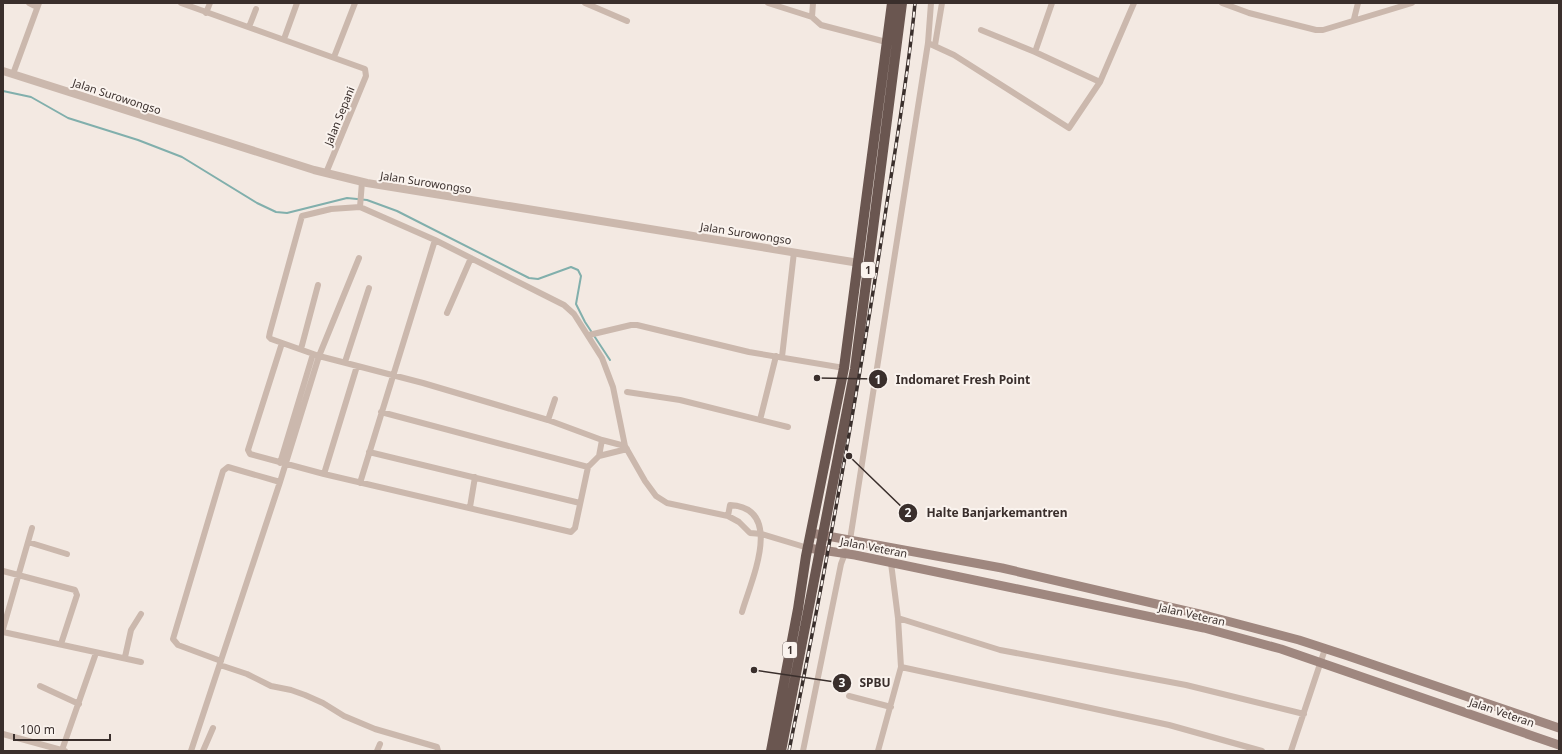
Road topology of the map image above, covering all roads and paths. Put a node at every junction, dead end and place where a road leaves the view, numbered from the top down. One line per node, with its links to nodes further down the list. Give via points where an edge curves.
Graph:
1 (29, 3): 18 (street)
2 (181, 3): 20 (street)
3 (210, 3): 20 (street)
4 (297, 3): 26 (street)
5 (355, 3): 31 (street)
6 (584, 3): 23 (street)
7 (768, 3): 21 (street)
8 (813, 3): 21 (street)
9 (892, 3): 28 (highway, 1)
10 (902, 3): 28 (highway, 1)
11 (931, 3): 27 (street)
12 (942, 3): 29 (street)
13 (1052, 3): 30 (street)
14 (1134, 3): 34 (street)
15 (1222, 3): 22 (street, via 1249,13 1316,30)
16 (1358, 3): 22 (street)
17 (1412, 3): 22 (street)
18 (38, 5): 33 (street)
19 (256, 9): 24 (street)
20 (206, 13): 24 (street)
21 (812, 17): 28 (street, via 821,25)
22 (1354, 19)
23 (627, 21)
24 (249, 27): 26 (street)
25 (981, 30): 30 (street)
26 (284, 39): 31 (street)
27 (928, 43): 29 (street); 78 (street)
28 (892, 44): 42 (highway, 1); 77 (highway, 1, via 855,368)
29 (935, 45): 34 (street, via 1068,128)
30 (1035, 52): 34 (street)
31 (334, 57): 35 (street, Jalan Sepani, via 363,67 366,69 366,76)
32 (3, 71): 33 (street, Jalan Surowongso)
33 (13, 74): 35 (street, Jalan Surowongso)
34 (1100, 82)
35 (326, 173): 36 (street, Jalan Surowongso)
36 (362, 182): 37 (street); 39 (street, Jalan Surowongso)
37 (360, 201): 38 (street); 47 (street, via 302,216 269,335 271,339)
38 (435, 240): 41 (street); 54 (street)
39 (794, 252): 42 (street, Jalan Surowongso); 50 (street)
40 (358, 258): 49 (street)
41 (470, 258): 45 (street); 46 (street, via 564,305)
42 (859, 263): 53 (highway, 1)
43 (318, 285): 48 (street)
44 (369, 288): 51 (street)
45 (447, 313)
46 (589, 335): 50 (street, via 637,325); 62 (street, via 602,358 613,387)
47 (282, 343): 48 (street); 65 (street, via 248,450 250,454)
48 (301, 350): 49 (street)
49 (316, 355): 51 (street); 65 (street)
50 (779, 357): 53 (street); 59 (street)
51 (345, 362): 52 (street)
52 (357, 366): 54 (street); 67 (street)
53 (844, 368): 76 (highway, 1)
54 (393, 375): 57 (street); 58 (street)
55 (627, 392): 59 (street, via 680,400)
56 (555, 399): 58 (street)
57 (381, 412): 63 (street); 66 (street)
58 (548, 420): 61 (street)
59 (760, 420): 60 (street)
60 (788, 427)
61 (602, 440): 62 (street); 64 (street)
62 (626, 447): 64 (street); 73 (street, via 656,496 667,503)
63 (369, 452): 68 (street); 70 (street)
64 (599, 456): 66 (street)
65 (283, 464): 67 (street); 69 (street)
66 (588, 467): 71 (street)
67 (324, 474): 70 (street)
68 (475, 478): 71 (street); 72 (street)
69 (280, 482): 98 (street); 98 (street, via 228,467 223,471 173,639 178,645)
70 (360, 483): 72 (street)
71 (580, 503): 72 (street, via 575,528 571,532)
72 (470, 507)
73 (728, 515): 75 (street, via 750,533); 75 (street, via 729,507 734,505 749,512)
74 (32, 528): 79 (street)
75 (759, 531): 80 (street); 89 (street, via 758,561)
76 (811, 533): 77 (main road, Jalan Veteran); 80 (highway, 1)
77 (822, 535): 78 (main road, Jalan Veteran); 81 (highway, 1)
78 (850, 540): 82 (street); 85 (main road, Jalan Veteran)
79 (28, 542): 83 (street); 87 (street)
80 (808, 548): 81 (main road, Jalan Veteran); 116 (highway, 1)
81 (819, 549): 82 (main road, Jalan Veteran); 117 (highway, 1)
82 (846, 553): 84 (main road, Jalan Veteran); 118 (street, via 841,564)
83 (67, 554)
84 (891, 563): 88 (main road, Jalan Veteran); 91 (street)
85 (1002, 568): 88 (main road); 94 (main road, Jalan Veteran, via 1208,616)
86 (3, 571): 87 (street)
87 (18, 574): 92 (street); 93 (street, via 75,590 77,595)
88 (997, 586): 99 (main road, Jalan Veteran, via 1204,628)
89 (742, 612)
90 (141, 614): 96 (street, via 131,630)
91 (898, 618): 100 (street); 105 (street, via 1000,650 1186,686)
92 (3, 630): 93 (street)
93 (61, 644): 95 (street)
94 (1325, 649): 99 (street); 107 (main road, Jalan Veteran)
95 (96, 653): 96 (street); 103 (street)
96 (125, 657): 97 (street)
97 (142, 662)
98 (220, 663): 112 (street); 115 (street, via 271,686 305,695 375,729 437,747)
99 (1321, 663): 105 (street); 110 (main road, Jalan Veteran)
100 (901, 667): 104 (street); 120 (street, via 1169,725)
101 (40, 686): 103 (street)
102 (849, 696): 104 (street)
103 (79, 704): 111 (street)
104 (890, 707): 119 (street)
105 (1304, 714): 121 (street)
106 (213, 728): 113 (street)
107 (1559, 728)
108 (3, 734): 111 (street)
109 (380, 744): 114 (street)
110 (1559, 745)
111 (64, 751)
112 (191, 751)
113 (203, 751)
114 (377, 751)
115 (438, 751)
116 (771, 751)
117 (780, 751)
118 (803, 751)
119 (878, 751)
120 (1262, 751)
121 (1291, 751)

